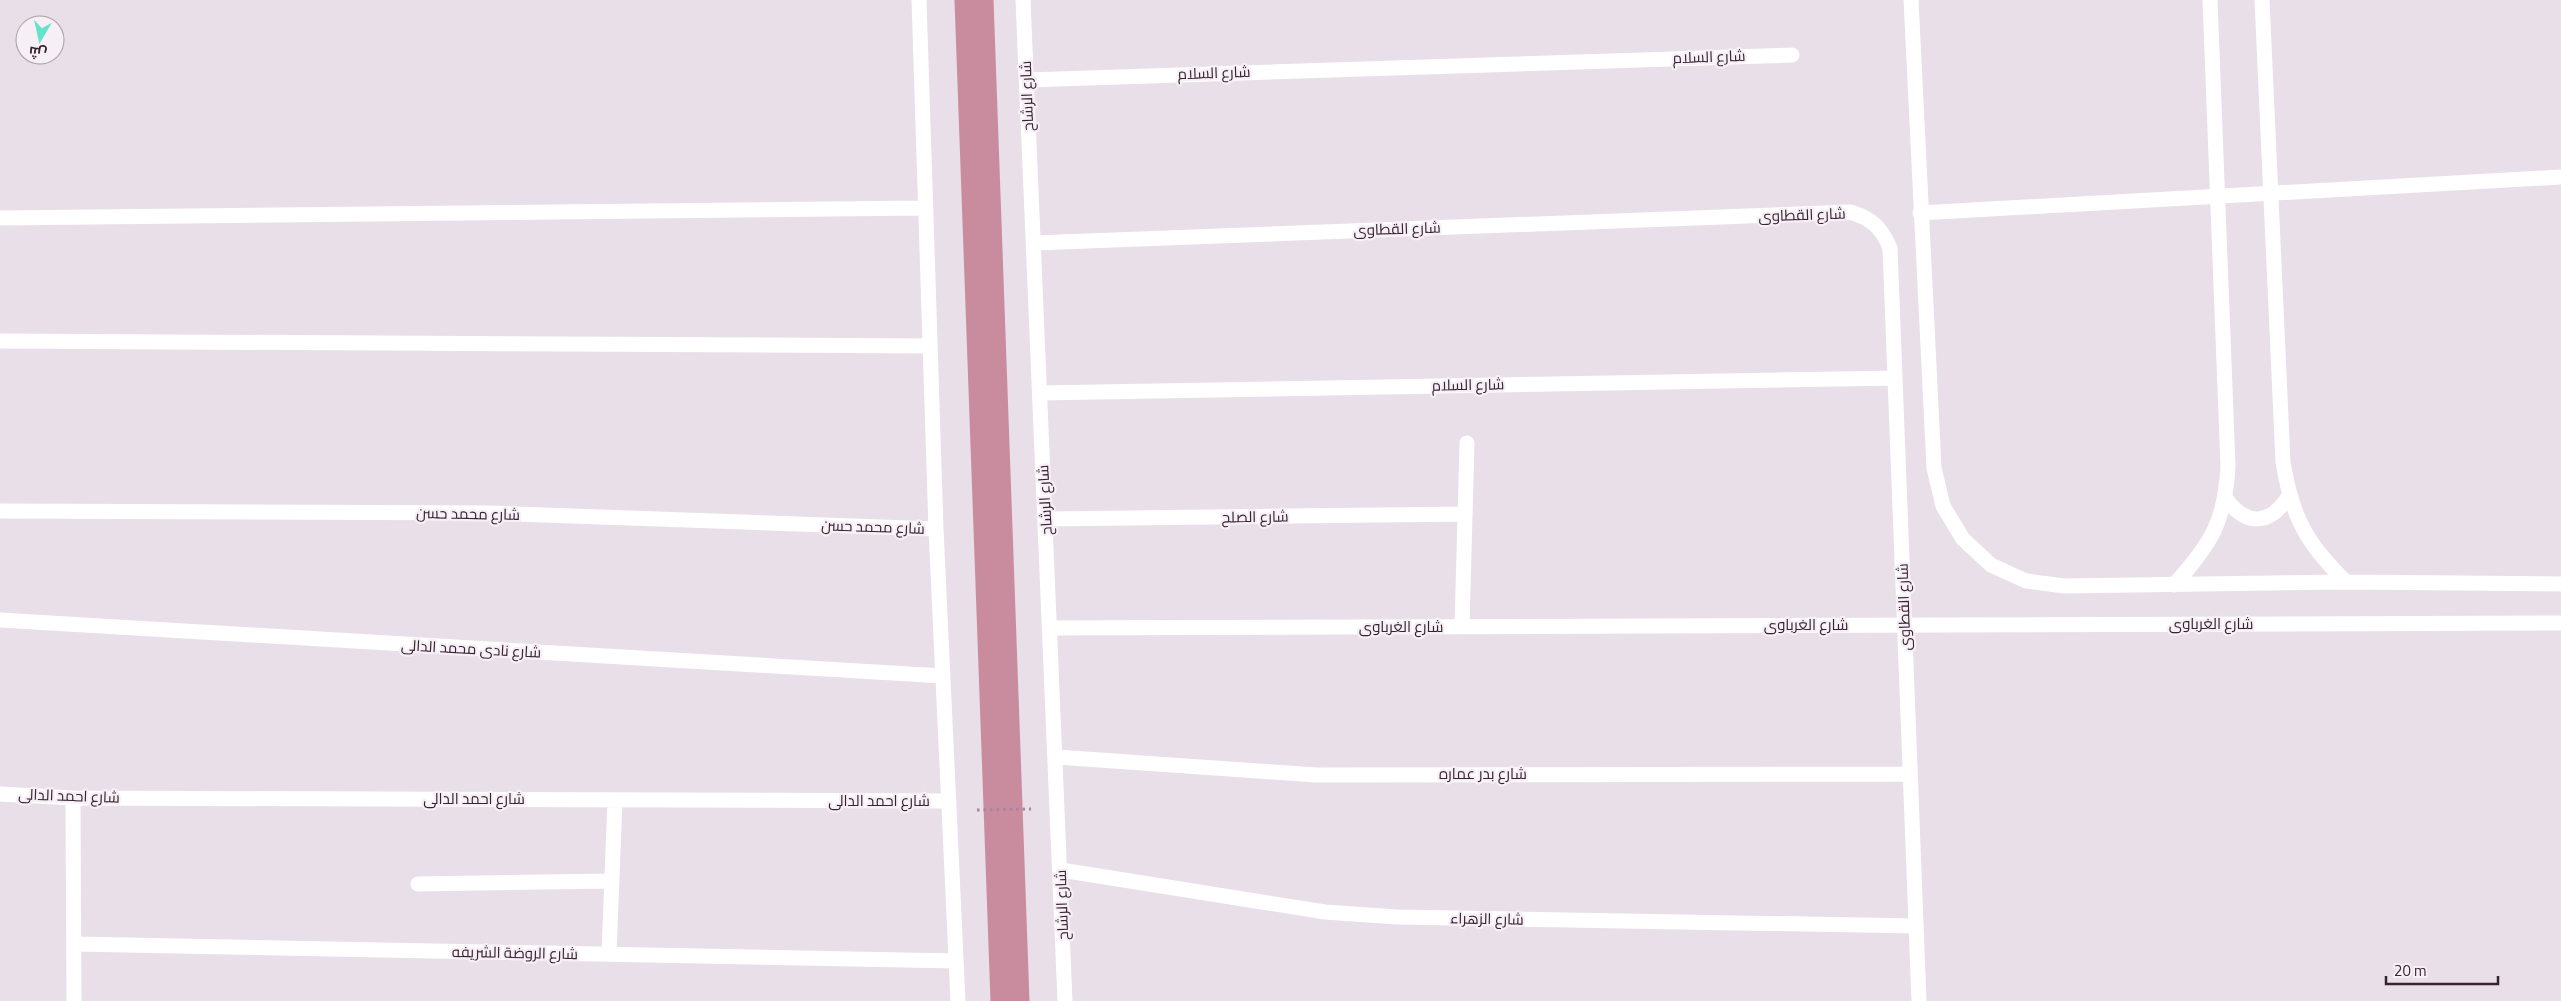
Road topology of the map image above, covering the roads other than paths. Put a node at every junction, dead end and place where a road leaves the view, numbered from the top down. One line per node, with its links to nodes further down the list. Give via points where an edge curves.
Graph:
1 (919, 0): 11 (street)
2 (1023, 0): 7 (street, شارع الرشاح)
3 (1911, 0): 12 (street)
4 (2210, 0): 10 (street)
5 (2262, 0): 9 (street)
6 (1792, 55): 7 (street, شارع السلام)
7 (1027, 80): 14 (street, شارع الرشاح)
8 (2561, 177): 9 (street)
9 (2271, 194): 10 (street); 20 (street, via 2283,462)
10 (2216, 197): 12 (street); 21 (street, via 2228,466)
11 (925, 208): 13 (street); 16 (street)
12 (1920, 213): 28 (street, via 1934,468 1943,506 1962,539 1991,565 2026,581 2064,586)
13 (0, 218)
14 (1034, 243): 17 (street, شارع القطاوى, via 1850,212 1876,224 1885,234 1890,248); 18 (street, شارع الرشاح)
15 (0, 341): 16 (street)
16 (930, 346): 25 (street)
17 (1895, 378): 18 (street, شارع السلام); 31 (street, شارع القطاوى)
18 (1040, 393): 24 (street, شارع الرشاح)
19 (1466, 443): 23 (street)
20 (2289, 496): 21 (street, via 2280,510 2266,518 2251,518 2236,512); 26 (street, via 2302,528 2321,558)
21 (2226, 499): 28 (street, via 2215,530 2198,559)
22 (0, 511): 25 (street, شارع محمد حسن, via 489,513)
23 (1465, 514): 24 (street, شارع الصلح); 32 (street)
24 (1046, 519): 33 (street, شارع الرشاح)
25 (936, 529): 34 (street)
26 (2346, 582): 27 (street); 28 (street)
27 (2561, 584)
28 (2174, 585)
29 (0, 620): 34 (street, شارع نادى محمد الدالى)
30 (2561, 623): 31 (street, شارع الغرباوى)
31 (1904, 625): 32 (street, شارع الغرباوى); 36 (street, شارع القطاوى)
32 (1462, 626): 33 (street, شارع الغرباوى)
33 (1051, 628): 35 (street, شارع الرشاح)
34 (943, 676): 40 (street)
35 (1056, 758): 36 (street, شارع بدر عماره, via 1316,775); 41 (street, شارع الرشاح)
36 (1910, 774): 44 (street, شارع القطاوى)
37 (0, 794): 38 (street, شارع احمد الدالى)
38 (73, 798): 39 (street, شارع احمد الدالى); 45 (street)
39 (615, 800): 40 (street, شارع احمد الدالى); 42 (street)
40 (949, 806): 47 (street)
41 (1061, 870): 44 (street, شارع الزهراء, via 1325,912 1398,917); 50 (street, شارع الرشاح)
42 (612, 881): 43 (street); 46 (street)
43 (418, 884)
44 (1916, 926): 51 (street, شارع القطاوى)
45 (74, 944): 46 (street, شارع الروضة الشريفه); 48 (street)
46 (609, 954): 47 (street, شارع الروضة الشريفه)
47 (956, 961): 49 (street)
48 (74, 1001)
49 (958, 1001)
50 (1065, 1001)
51 (1919, 1001)

